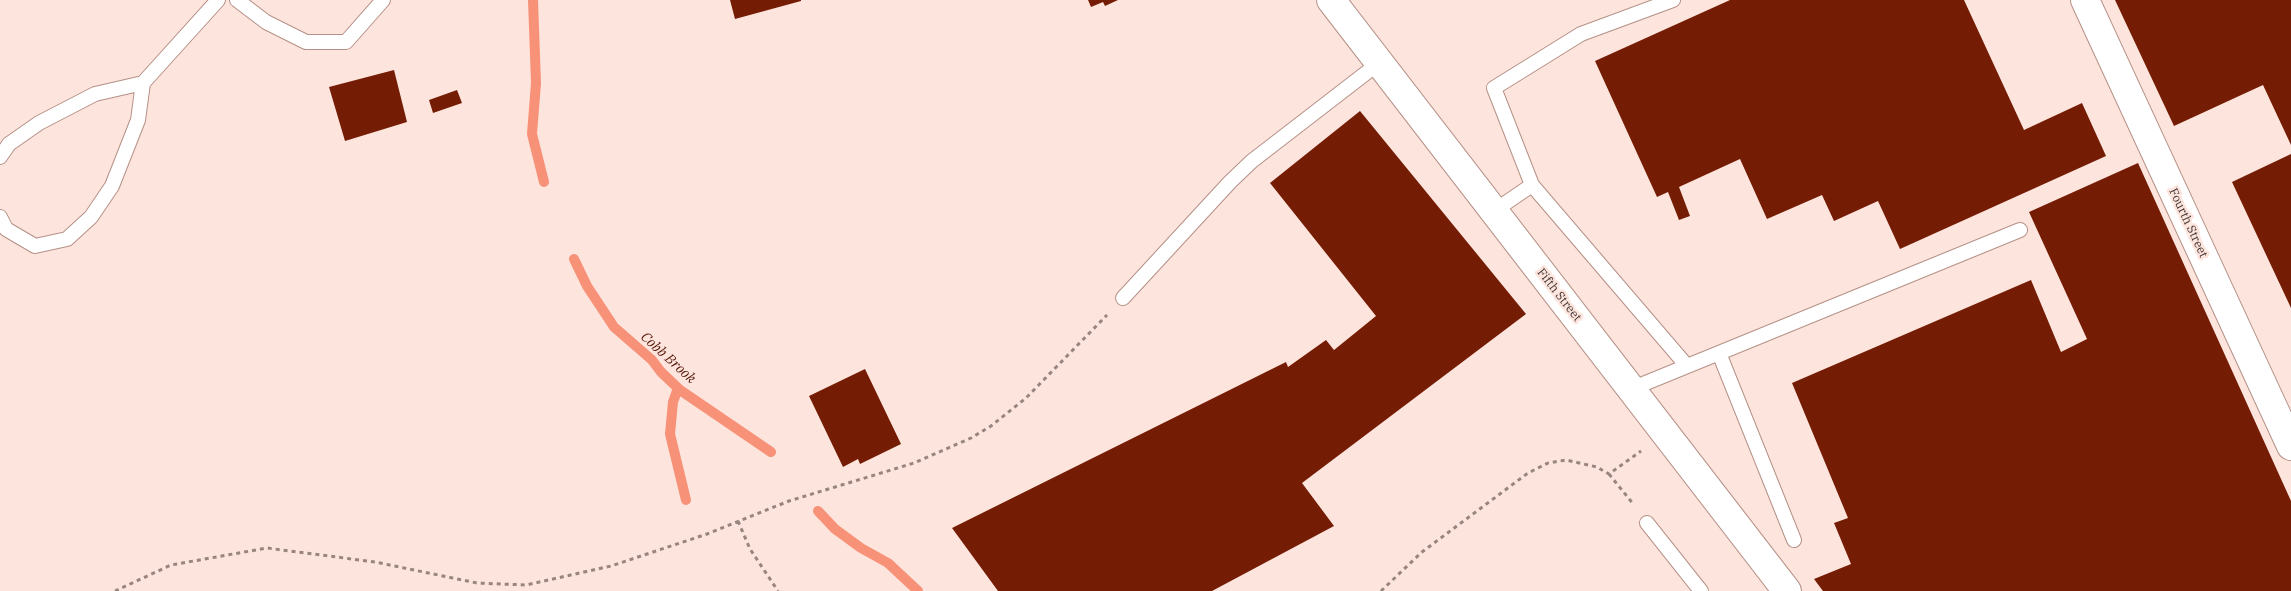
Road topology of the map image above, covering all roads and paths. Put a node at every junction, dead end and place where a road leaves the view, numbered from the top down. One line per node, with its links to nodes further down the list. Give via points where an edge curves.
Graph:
1 (218, 0): 8 (lane)
2 (237, 0): 3 (lane, via 266,22 306,42 346,42)
3 (383, 0)
4 (1331, 0): 7 (street, Fifth Street)
5 (1673, 0): 10 (lane, via 1581,34 1494,88)
6 (2085, 0): 19 (street, Fourth Street)
7 (1379, 63): 11 (street, Fifth Street); 14 (lane, via 1252,161)
8 (143, 83): 9 (lane, via 95,94 39,123 9,144); 12 (lane, via 138,120 112,186 91,217 67,239 35,246 6,229)
9 (0, 157)
10 (1532, 185): 11 (lane); 16 (lane)
11 (1494, 211): 17 (street, Fifth Street)
12 (0, 217)
13 (2020, 230): 15 (lane)
14 (1123, 298): 21 (path, via 1026,398 971,438 914,463 789,501)
15 (1719, 353): 16 (lane); 23 (lane)
16 (1687, 366): 17 (lane)
17 (1631, 389): 18 (street, Fifth Street)
18 (1665, 433): 20 (path); 28 (street, Fifth Street)
19 (2291, 446)
20 (1609, 474): 22 (path); 26 (path, via 1597,467 1566,460 1548,463 1528,473 1422,552)
21 (738, 521): 24 (path, via 611,566 526,585 476,583 375,562 267,548 171,565); 25 (path, via 750,549)
22 (1647, 523): 27 (lane)
23 (1794, 540)
24 (115, 591)
25 (778, 591)
26 (1382, 591)
27 (1700, 591)
28 (1787, 591)

